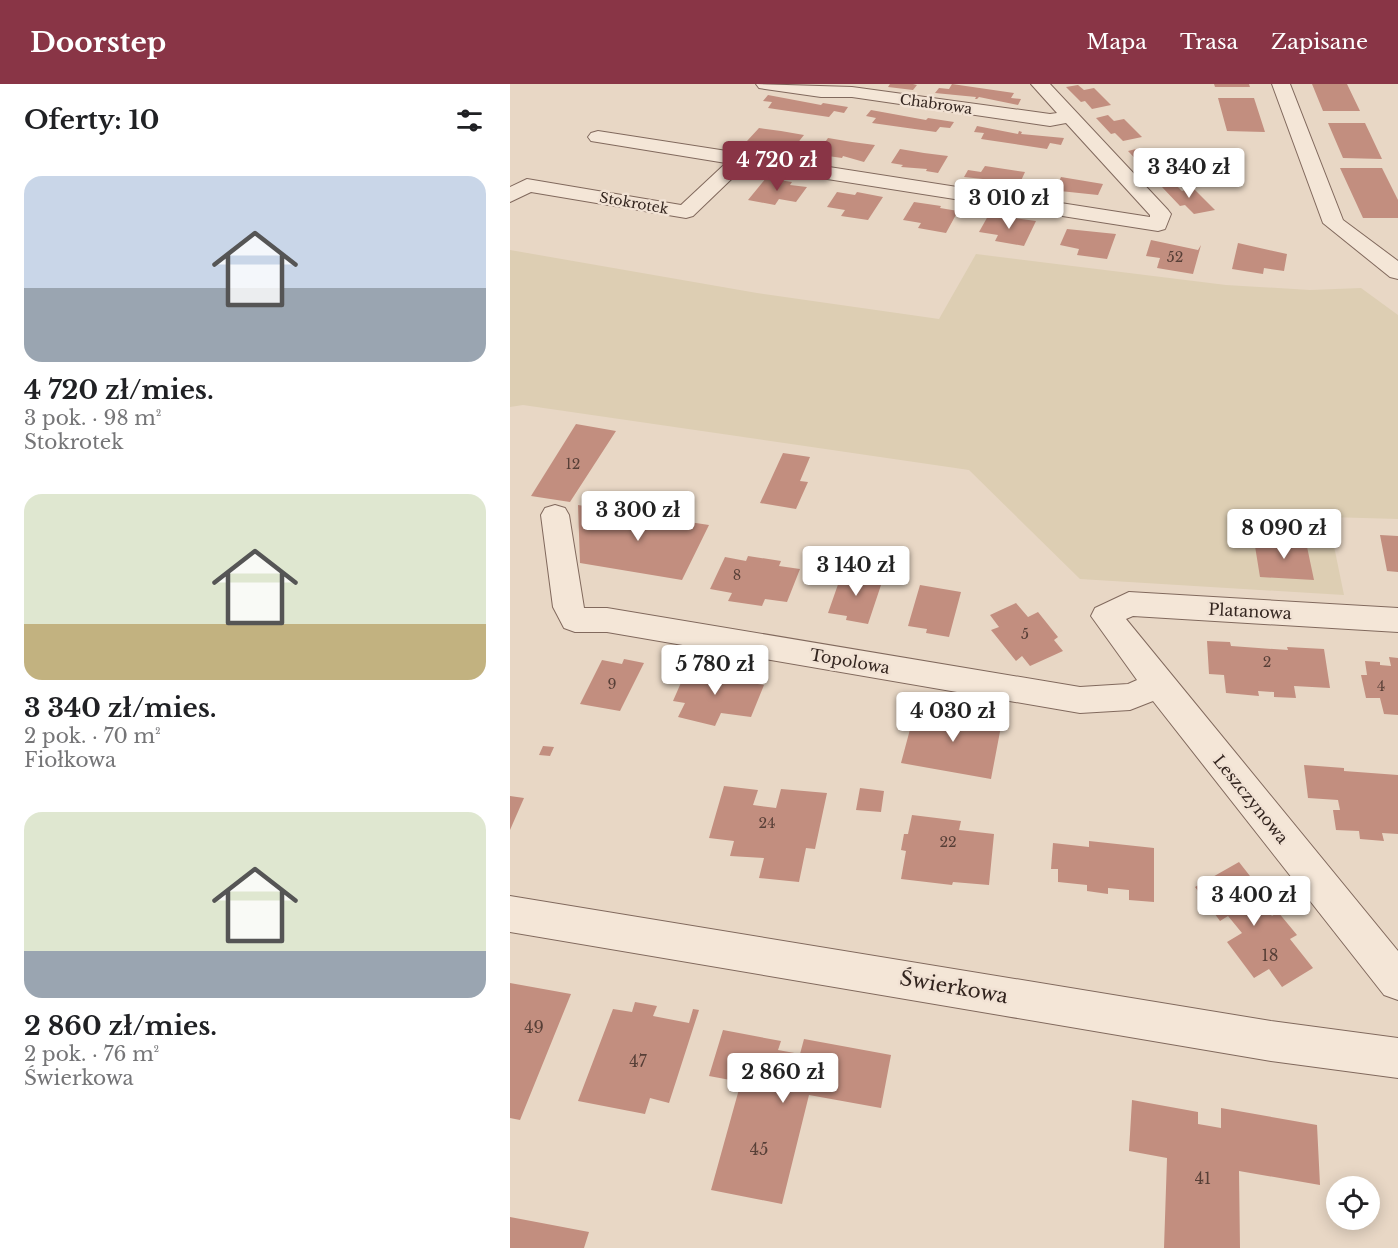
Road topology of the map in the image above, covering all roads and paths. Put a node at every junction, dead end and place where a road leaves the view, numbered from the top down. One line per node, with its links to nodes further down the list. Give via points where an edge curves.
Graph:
1 (765, 84): 4 (street, Chabrowa, via 1050,120)
2 (1040, 84): 4 (street)
3 (1281, 84): 8 (street, via 1334,223)
4 (1071, 117): 6 (street, via 1161,214 1158,225)
5 (598, 137): 6 (street)
6 (740, 160): 7 (street, Stokrotek, via 686,212 527,185)
7 (510, 196)
8 (1370, 252): 9 (street); 10 (street)
9 (1398, 256)
10 (1398, 272)
11 (555, 515): 14 (street, Topolowa, via 568,607 575,620 607,620 1080,700 1130,697)
12 (1106, 616): 13 (street, Platanowa, via 1130,604); 14 (street, Leszczynowa)
13 (1398, 620)
14 (1159, 685): 16 (street, Leszczynowa)
15 (510, 914): 17 (street, Świerkowa, via 1271,1041)
16 (1398, 981)
17 (1398, 1058)

